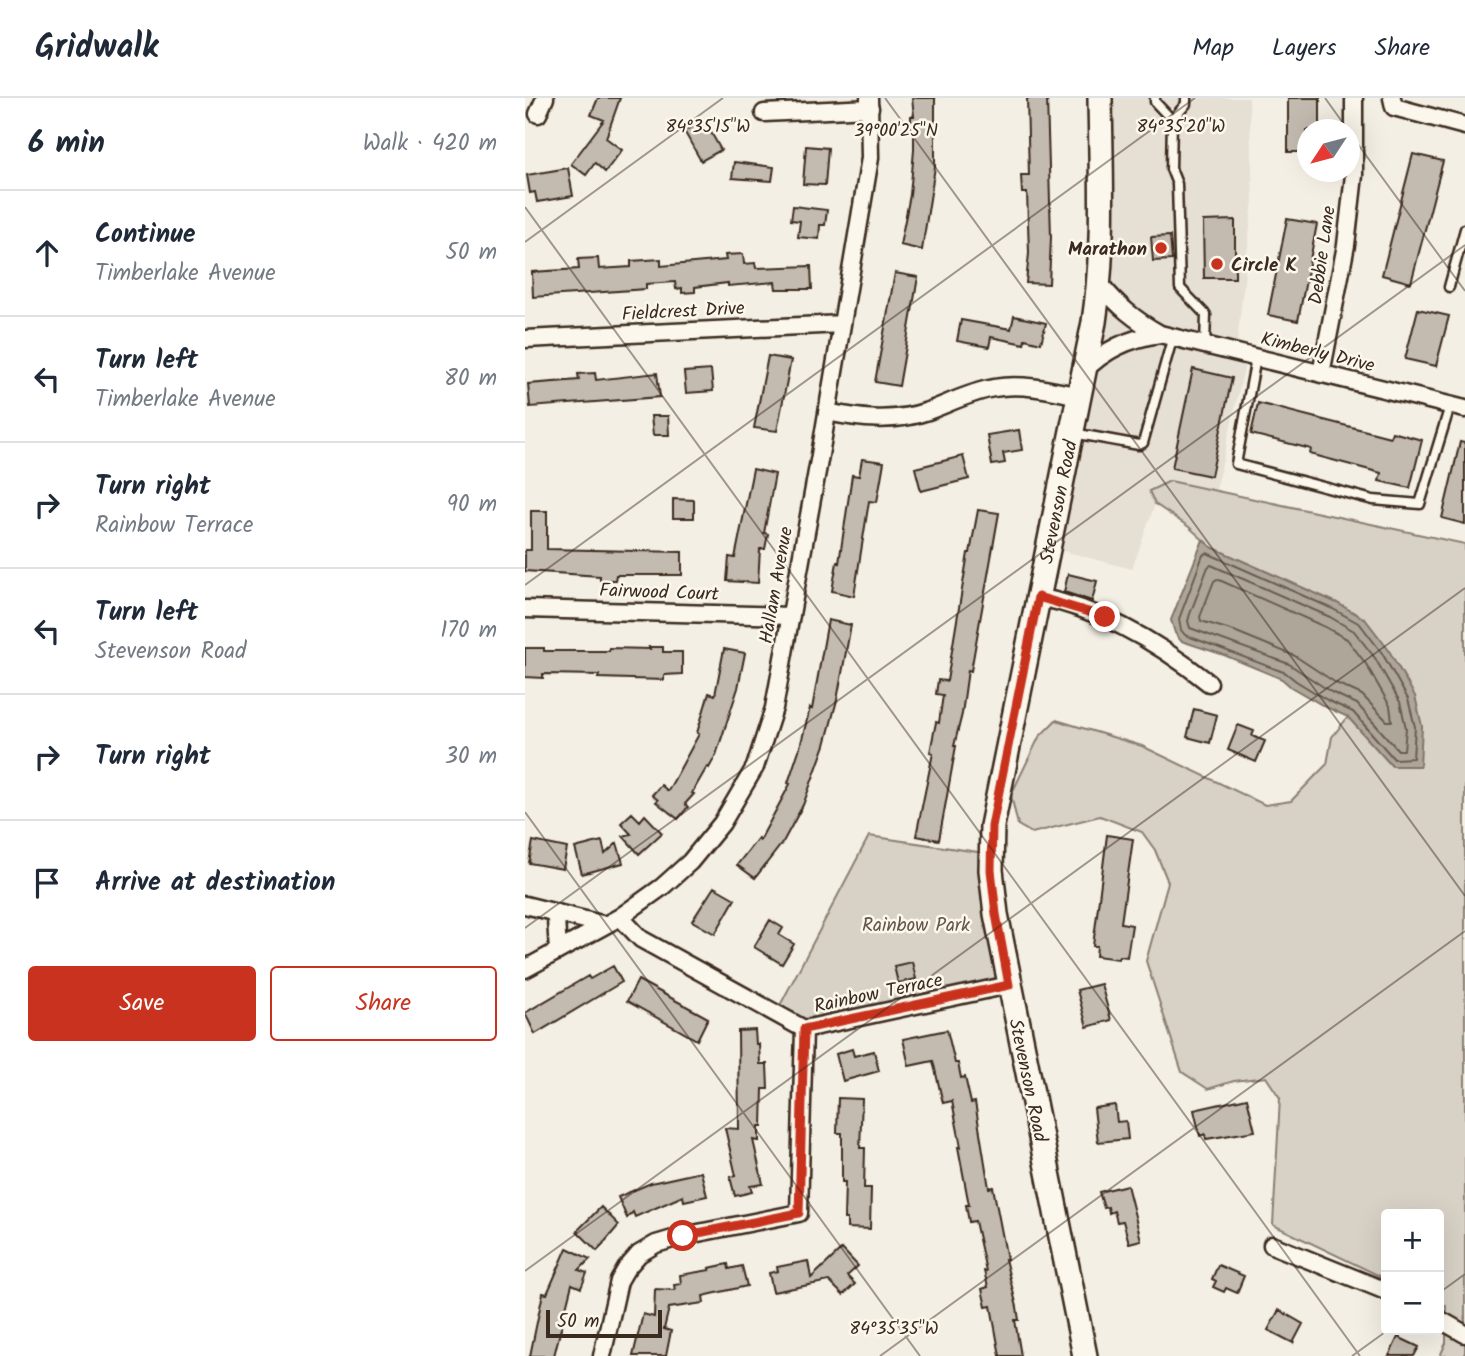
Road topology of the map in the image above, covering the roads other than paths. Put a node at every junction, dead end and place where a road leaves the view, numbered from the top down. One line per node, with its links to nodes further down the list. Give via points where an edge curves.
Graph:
1 (545, 98): 9 (street)
2 (1100, 98): 13 (main road, Stevenson Road)
3 (1155, 98): 10 (lane)
4 (1186, 98): 10 (lane)
5 (1354, 98): 21 (street, Debbie Lane, via 1354,175 1338,296)
6 (1393, 102): 11 (street)
7 (870, 103): 8 (street); 15 (street, Hallam Avenue, via 870,158)
8 (764, 113)
9 (538, 114)
10 (1172, 120): 18 (lane, via 1180,288 1206,314)
11 (1465, 126)
12 (1465, 229): 14 (lane)
13 (1100, 284): 16 (street, Kimberly Drive, via 1136,321); 20 (main road, Stevenson Road)
14 (1449, 287)
15 (842, 324): 17 (street, Fieldcrest Drive); 24 (street, Hallam Avenue)
16 (1166, 335): 18 (street, Kimberly Drive); 20 (street, Kimberly Drive, via 1125,342); 25 (lane, via 1143,443)
17 (525, 339)
18 (1205, 344): 19 (street, Kimberly Drive)
19 (1256, 358): 21 (street, Kimberly Drive); 23 (lane, via 1236,464 1373,500 1420,504)
20 (1084, 372): 22 (main road, Stevenson Road)
21 (1321, 374): 23 (street, Kimberly Drive)
22 (1079, 396): 24 (street, via 1010,386 889,419); 25 (main road, Stevenson Road)
23 (1461, 408)
24 (827, 412): 28 (street, Hallam Avenue)
25 (1072, 433): 26 (main road, Stevenson Road)
26 (1038, 597): 29 (street, via 1105,617); 35 (main road, Stevenson Road, via 992,826 991,870)
27 (525, 609): 28 (street, Fairwood Court)
28 (791, 616): 32 (street, Hallam Avenue, via 774,708 748,782 689,862)
29 (1209, 683)
30 (525, 905): 31 (street)
31 (553, 914): 32 (street); 33 (street)
32 (613, 921): 33 (street, Hallam Avenue); 36 (street, Rainbow Terrace)
33 (558, 951): 34 (street, Hallam Avenue)
34 (525, 969)
35 (1009, 985): 36 (street, Rainbow Terrace); 42 (main road, Stevenson Road)
36 (804, 1029): 41 (street, via 799,1213 683,1236 639,1254 619,1281)
37 (1272, 1245): 38 (street)
38 (1381, 1289)
39 (1444, 1323): 40 (street)
40 (1465, 1334)
41 (602, 1356)
42 (1085, 1356)

